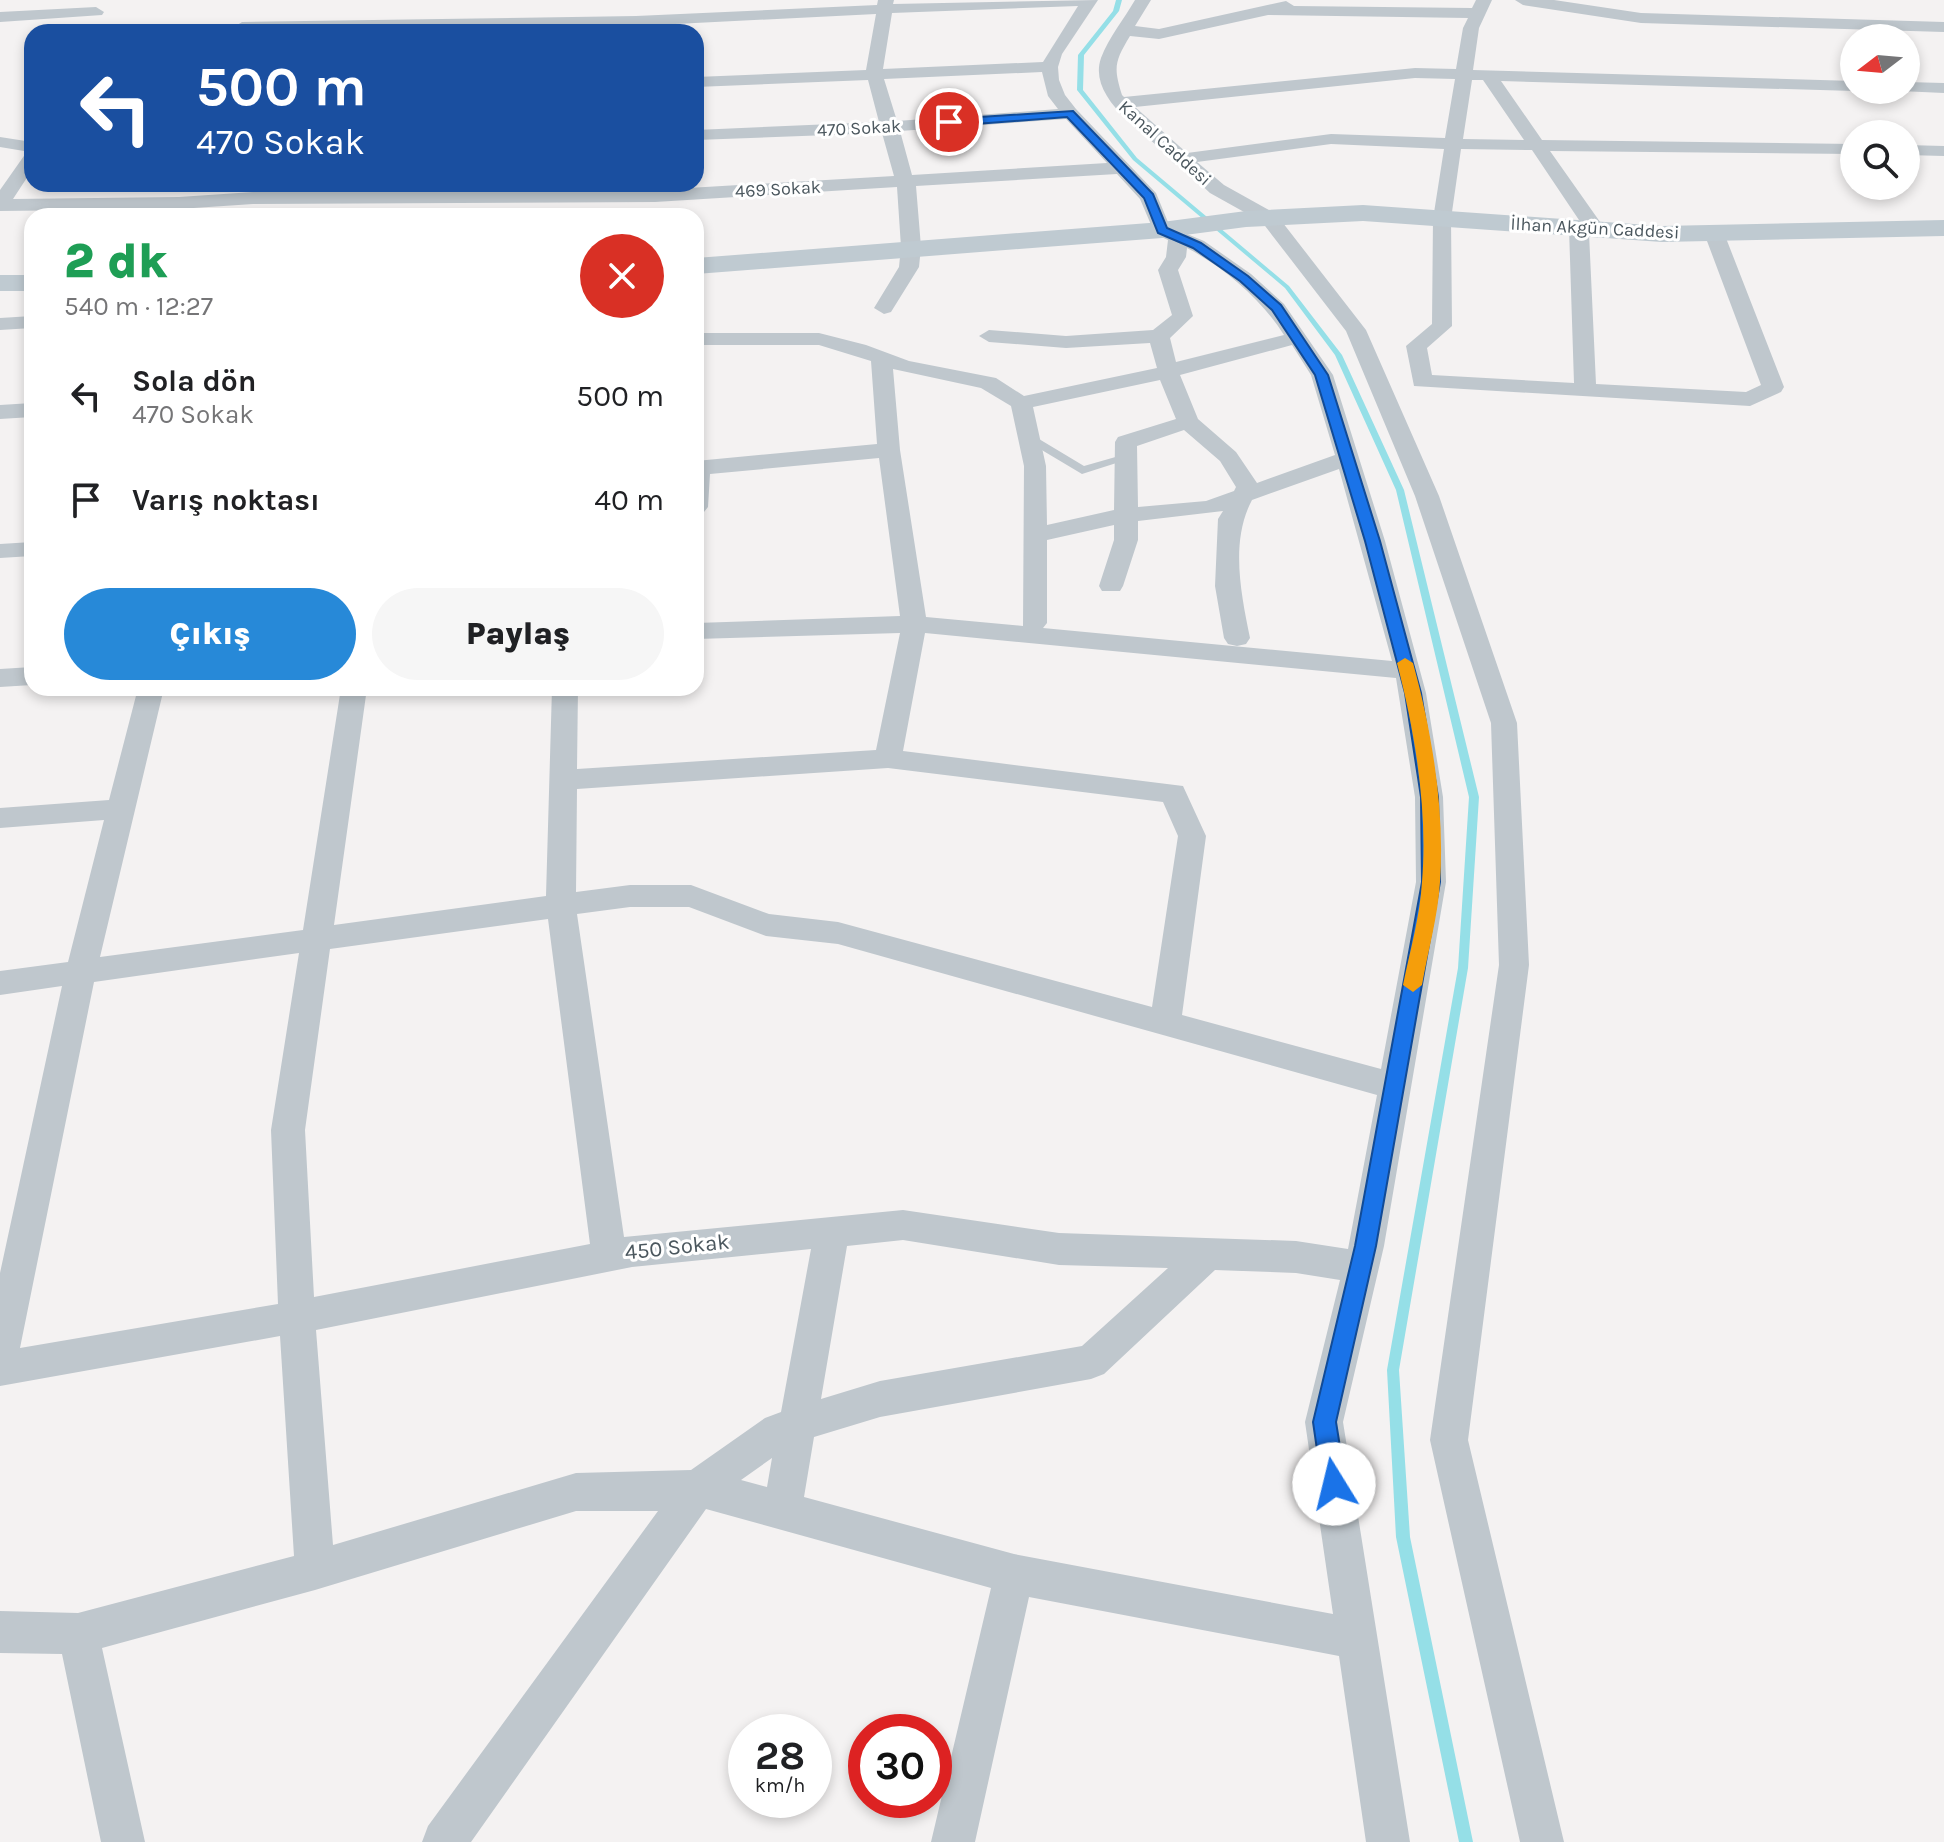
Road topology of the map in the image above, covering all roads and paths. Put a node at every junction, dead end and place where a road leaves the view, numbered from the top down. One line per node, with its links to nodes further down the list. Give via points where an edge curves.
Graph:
1 (639, 0): 16 (street)
2 (1090, 0): 6 (street); 20 (street)
3 (1143, 0): 19 (street, Kanal Caddesi)
4 (1523, 0): 18 (street, via 1641,18)
5 (1305, 1): 10 (street); 11 (street)
6 (886, 5): 9 (street); 21 (street)
7 (100, 6): 12 (street); 13 (street)
8 (1481, 7): 11 (street); 22 (street, via 1471,28)
9 (770, 8): 17 (street)
10 (1268, 10): 11 (street); 19 (street, via 1159,34)
11 (1326, 10)
12 (0, 17)
13 (90, 24)
14 (278, 24): 15 (street, via 339,19)
15 (365, 24)
16 (634, 24)
17 (655, 24)
18 (1944, 27)
19 (1124, 30): 28 (street, Kanal Caddesi, via 1106,72)
20 (1050, 67): 21 (street); 29 (street, via 1057,96)
21 (874, 73): 24 (street); 30 (street)
22 (1464, 75): 23 (street); 28 (street, via 1415,73); 33 (street)
23 (1489, 76): 25 (street); 34 (street)
24 (704, 82)
25 (1840, 86)
26 (1920, 87): 27 (street)
27 (1944, 88)
28 (1119, 103): 39 (street, Kanal Caddesi)
29 (1070, 113): 30 (street, 470 Sokak); 40 (street)
30 (889, 127): 31 (street, 470 Sokak); 42 (street)
31 (704, 135)
32 (0, 142): 35 (street)
33 (1453, 144): 34 (street); 39 (street, via 1331,139); 48 (street)
34 (1537, 145): 36 (street); 50 (street)
35 (24, 146)
36 (1840, 149)
37 (1920, 150): 38 (street)
38 (1944, 151)
39 (1179, 159): 47 (street, Kanal Caddesi)
40 (1123, 168): 42 (street, 469 Sokak); 51 (street)
41 (24, 169): 46 (street)
42 (905, 182): 43 (street, 469 Sokak); 53 (street)
43 (704, 188)
44 (565, 192): 45 (street, 469 Sokak)
45 (215, 200): 46 (street, 469 Sokak)
46 (0, 204)
47 (1258, 219): 48 (main road, İlhan Akgün Caddesi, via 1363,213); 51 (main road, İlhan Akgün Caddesi); 121 (street, via 1356,330 1427,496 1504,723 1514,965 1449,1440)
48 (1442, 219): 50 (main road, İlhan Akgün Caddesi); 66 (street, via 1442,326 1416,346 1422,381)
49 (1944, 228): 52 (main road, İlhan Akgün Caddesi)
50 (1587, 229): 52 (main road, İlhan Akgün Caddesi); 66 (street)
51 (1173, 232): 53 (main road, İlhan Akgün Caddesi); 61 (street, via 1176,257 1168,270 1183,316); 62 (street, via 1244,278 1277,308)
52 (1714, 233): 66 (street, via 1773,387 1750,399)
53 (911, 247): 54 (main road, İlhan Akgün Caddesi); 57 (street, via 909,267)
54 (704, 267)
55 (0, 283): 56 (main road)
56 (24, 283)
57 (884, 308)
58 (24, 322): 59 (street)
59 (0, 324)
60 (989, 336): 61 (street, via 1066,342)
61 (1159, 336): 65 (street)
62 (1297, 338): 65 (street); 74 (street, via 1322,375)
63 (704, 339): 64 (street, via 819,339)
64 (881, 357): 67 (street, via 988,383); 72 (street)
65 (1168, 372): 67 (street); 70 (street)
66 (1585, 390)
67 (1021, 403): 71 (street)
68 (24, 410): 69 (street)
69 (0, 412)
70 (1188, 422): 73 (street, via 1126,442); 76 (street, via 1228,457 1248,487)
71 (1029, 437): 73 (lane, via 1082,470); 78 (street, via 1035,466)
72 (889, 450): 75 (street); 83 (street)
73 (1126, 458): 77 (street)
74 (1347, 458): 76 (street); 86 (street)
75 (704, 467)
76 (1242, 497): 77 (street, via 1209,508); 85 (street, via 1230,519 1227,586)
77 (1126, 515): 78 (street); 81 (street, via 1126,540)
78 (1035, 535): 82 (street)
79 (24, 550): 80 (street)
80 (0, 551)
81 (1111, 586)
82 (1034, 623)
83 (914, 624): 84 (street); 86 (street); 92 (street)
84 (704, 631)
85 (1237, 638)
86 (1407, 671): 101 (street, via 1429,797 1431,882)
87 (24, 676): 88 (street)
88 (0, 678)
89 (149, 696): 94 (street)
90 (353, 696): 97 (street)
91 (565, 696): 93 (street)
92 (888, 759): 93 (street); 100 (street, via 1173,793 1192,836)
93 (563, 780): 96 (street)
94 (122, 809): 95 (street); 98 (street)
95 (0, 818)
96 (561, 905): 97 (street); 100 (street, via 630,896 691,896 766,925 838,933); 104 (street)
97 (316, 940): 98 (street); 106 (street, via 288,1130)
98 (81, 972): 99 (street); 107 (street)
99 (0, 983)
100 (1165, 1023): 101 (street)
101 (1394, 1086): 105 (street)
102 (832, 1232): 103 (street, 450 Sokak, via 903,1225 1059,1249); 104 (street, 450 Sokak); 109 (street)
103 (1208, 1254): 105 (street, 450 Sokak, via 1296,1257); 109 (street, via 1091,1362 880,1399)
104 (609, 1255): 106 (street, 450 Sokak)
105 (1360, 1267): 116 (street, via 1324,1422)
106 (297, 1317): 108 (street, 450 Sokak); 112 (street)
107 (0, 1357)
108 (0, 1369)
109 (798, 1424): 110 (street, via 778,1431); 111 (street)
110 (698, 1488): 111 (street); 112 (street, via 576,1492); 118 (street)
111 (782, 1510): 113 (street)
112 (315, 1570): 115 (street)
113 (1014, 1574): 116 (street); 119 (street)
114 (0, 1632): 115 (street)
115 (78, 1634): 117 (street)
116 (1357, 1639): 120 (street)
117 (123, 1842)
118 (444, 1842)
119 (953, 1842)
120 (1388, 1842)
121 (1542, 1842)

